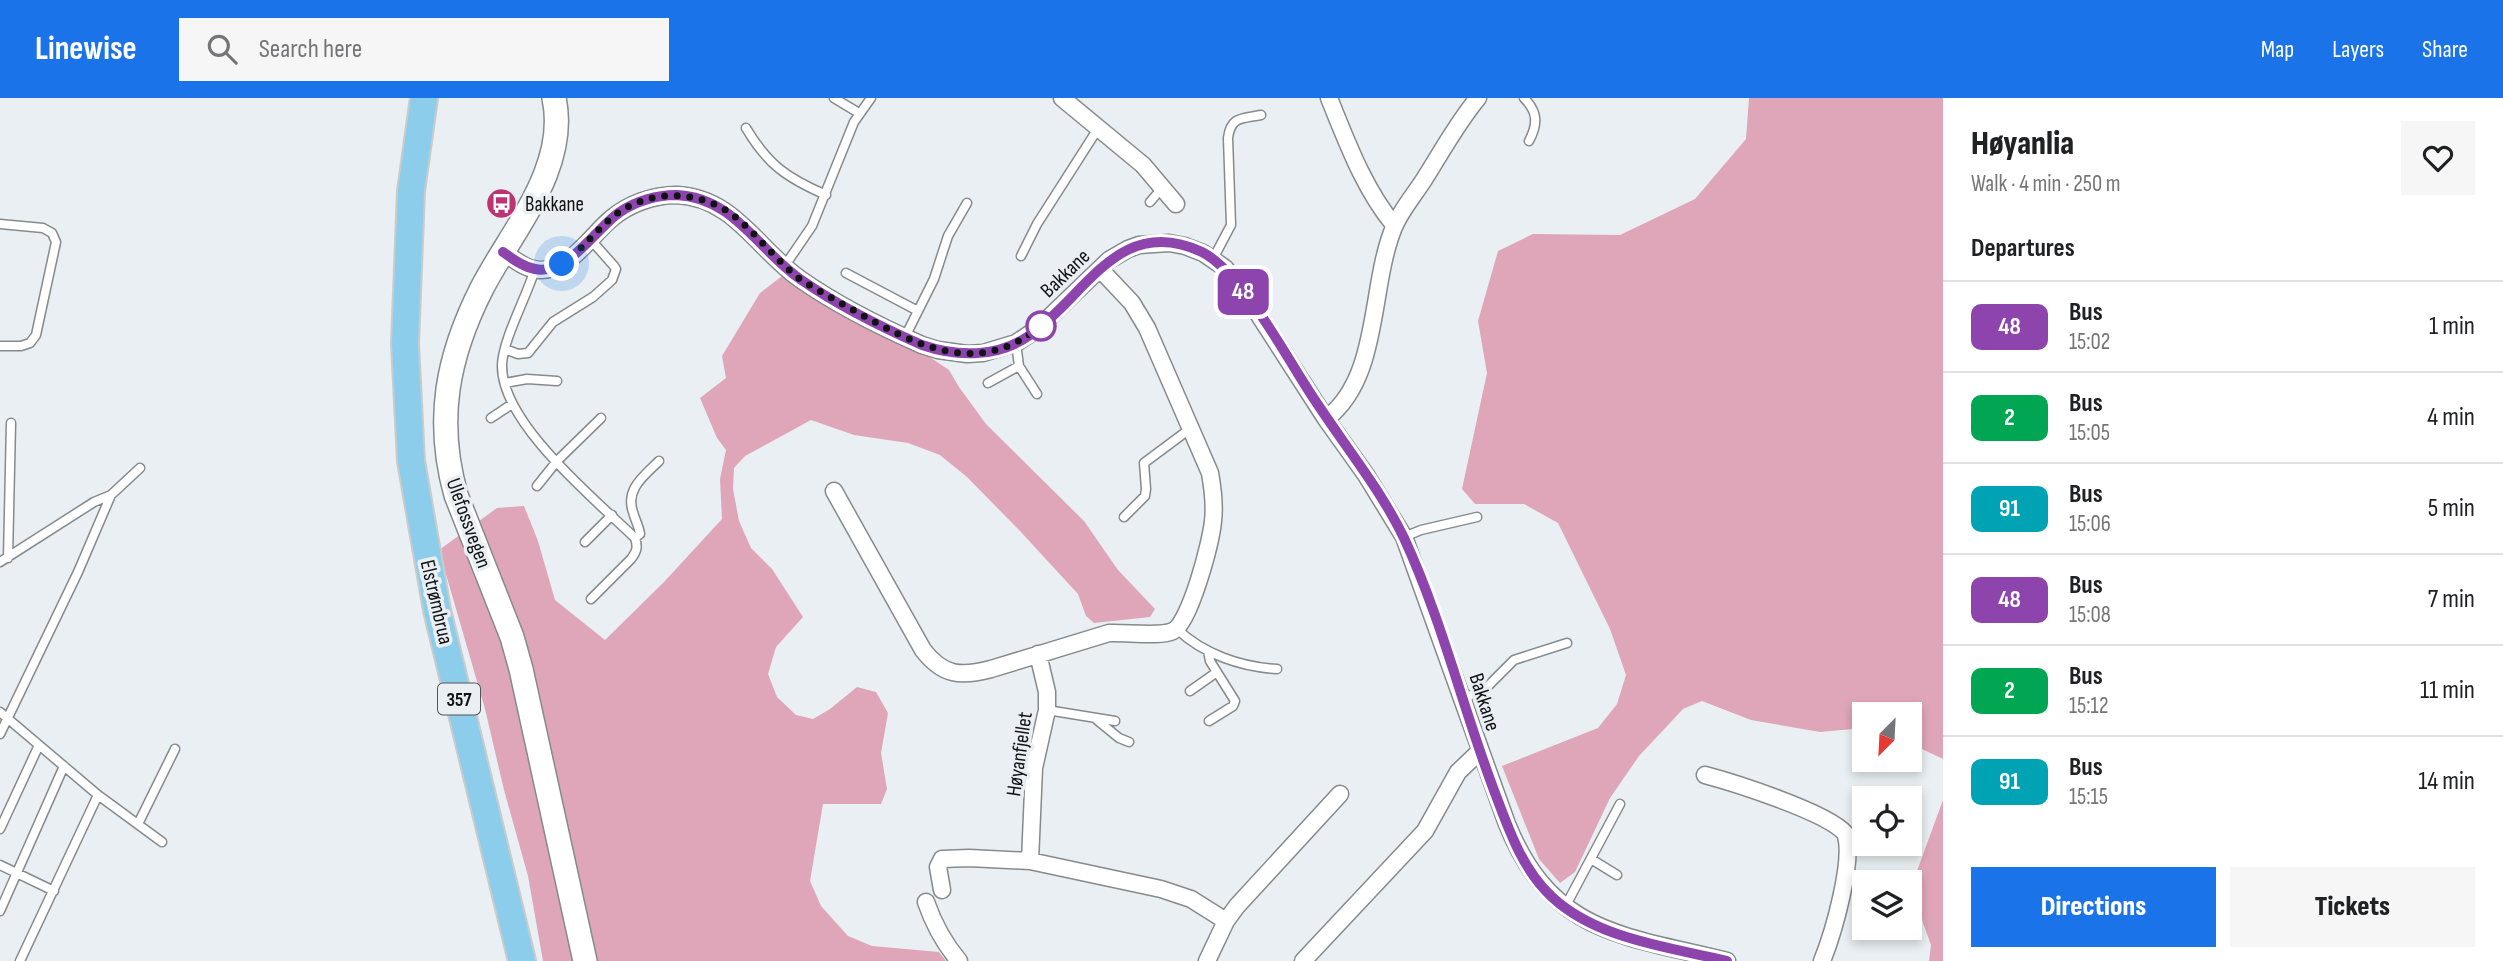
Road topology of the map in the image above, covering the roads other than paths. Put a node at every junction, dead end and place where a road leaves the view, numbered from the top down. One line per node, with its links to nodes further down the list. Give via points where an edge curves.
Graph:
1 (424, 98): 22 (main road, Elstrømbrua / 357, via 411,191)
2 (443, 98): 22 (main road, Elstrømbrua / 357)
3 (554, 98): 24 (street, Ulefossvegen, via 558,121 551,158)
4 (834, 98): 10 (lane)
5 (871, 98): 10 (lane)
6 (1062, 98): 12 (street)
7 (1329, 98): 21 (street, via 1366,183)
8 (1478, 98): 21 (street)
9 (1524, 98): 14 (lane, via 1536,117)
10 (859, 113): 16 (lane)
11 (1261, 115): 26 (lane, via 1230,126 1231,225)
12 (1099, 127): 15 (street); 25 (lane)
13 (746, 128): 16 (lane, via 782,173)
14 (1529, 141)
15 (1163, 187): 17 (lane); 19 (street)
16 (826, 195): 27 (lane, via 812,226)
17 (1150, 202)
18 (967, 203): 31 (lane, via 948,236)
19 (1177, 204)
20 (0, 224): 34 (lane, via 43,228 56,242 36,335 30,343)
21 (1394, 225): 44 (street, via 1356,382)
22 (411, 236): 99 (main road, Elstrømbrua / 357, via 405,344 411,461 438,610)
23 (590, 239): 27 (street, Bakkane, via 635,204 689,197 730,213); 28 (street, Bakkane, via 562,264); 35 (lane, via 614,265 612,280 593,298 553,322 528,353)
24 (503, 252): 28 (street); 100 (street, Ulefossvegen, via 458,342 446,399 446,445 456,495 515,647)
25 (1021, 256)
26 (1213, 259): 29 (street, Bakkane, via 1185,246 1153,243 1128,249); 44 (street, Bakkane, via 1248,298)
27 (784, 267): 32 (street, Bakkane)
28 (535, 269): 35 (lane)
29 (1100, 269): 33 (street, Bakkane); 46 (street, via 1132,303 1147,328)
30 (846, 272): 31 (lane)
31 (918, 312): 32 (lane)
32 (905, 337): 33 (street, Bakkane, via 953,353 983,353)
33 (1016, 343): 36 (lane)
34 (0, 346)
35 (505, 349): 38 (lane)
36 (1019, 366): 39 (lane); 40 (lane)
37 (557, 381): 38 (lane)
38 (505, 383): 41 (lane)
39 (988, 383)
40 (1038, 394)
41 (512, 404): 42 (lane); 47 (lane)
42 (491, 418)
43 (601, 418): 47 (lane)
44 (1326, 419): 56 (street, Bakkane)
45 (11, 423): 59 (lane)
46 (1191, 428): 54 (lane, via 1144,463 1144,496); 61 (street, via 1210,473 1213,522 1188,612)
47 (557, 461): 50 (lane); 53 (lane)
48 (659, 461): 57 (lane, via 631,492 632,512 640,530)
49 (140, 468): 52 (lane)
50 (537, 486)
51 (834, 491): 64 (street, via 935,664 953,673 973,674)
52 (111, 495): 59 (lane); 70 (lane, via 78,572)
53 (612, 515): 57 (lane); 58 (lane)
54 (1124, 517)
55 (1477, 517): 56 (lane)
56 (1404, 537): 68 (street, Bakkane)
57 (635, 538): 60 (lane, via 636,552)
58 (585, 542)
59 (4, 560)
60 (591, 599)
61 (1177, 629): 63 (lane); 64 (street, via 1156,634 1109,633)
62 (1567, 643): 68 (lane, via 1514,660 1485,689)
63 (1208, 651): 65 (lane, via 1250,666); 66 (lane)
64 (1038, 654): 69 (street, Høyanfjellet)
65 (1277, 669)
66 (1217, 672): 67 (lane); 73 (lane, via 1235,704)
67 (1190, 691)
68 (1462, 699): 78 (street, Bakkane)
69 (1047, 710): 71 (lane); 88 (street, Høyanfjellet, via 1034,768)
70 (4, 715): 74 (lane); 76 (lane)
71 (1097, 719): 72 (lane); 75 (lane)
72 (1115, 721)
73 (1209, 721)
74 (0, 734)
75 (1129, 742)
76 (39, 745): 79 (lane); 85 (lane)
77 (175, 749): 84 (lane)
78 (1479, 752): 95 (street, Bakkane, via 1524,862); 103 (street, Bakkane, via 1458,772 1425,831)
79 (64, 766): 82 (lane); 90 (lane)
80 (1705, 775): 105 (street, via 1832,822 1845,833 1848,851 1841,897)
81 (1340, 794): 97 (street)
82 (98, 795): 84 (lane); 93 (lane)
83 (1620, 804): 87 (lane)
84 (138, 824): 86 (lane)
85 (0, 829)
86 (162, 842)
87 (1591, 859): 91 (lane); 95 (lane)
88 (1030, 862): 92 (street, via 943,859 938,867); 97 (street, via 1169,891)
89 (0, 865): 90 (lane)
90 (17, 873): 93 (lane); 96 (lane)
91 (1617, 875)
92 (942, 890)
93 (54, 891): 98 (lane)
94 (926, 902): 101 (street, via 944,944)
95 (1565, 908): 104 (street, Bakkane, via 1613,932)
96 (0, 911)
97 (1226, 921): 102 (street)
98 (20, 961)
99 (522, 961)
100 (585, 961)
101 (959, 961)
102 (1207, 961)
103 (1303, 961)
104 (1727, 961)
105 (1822, 961)

